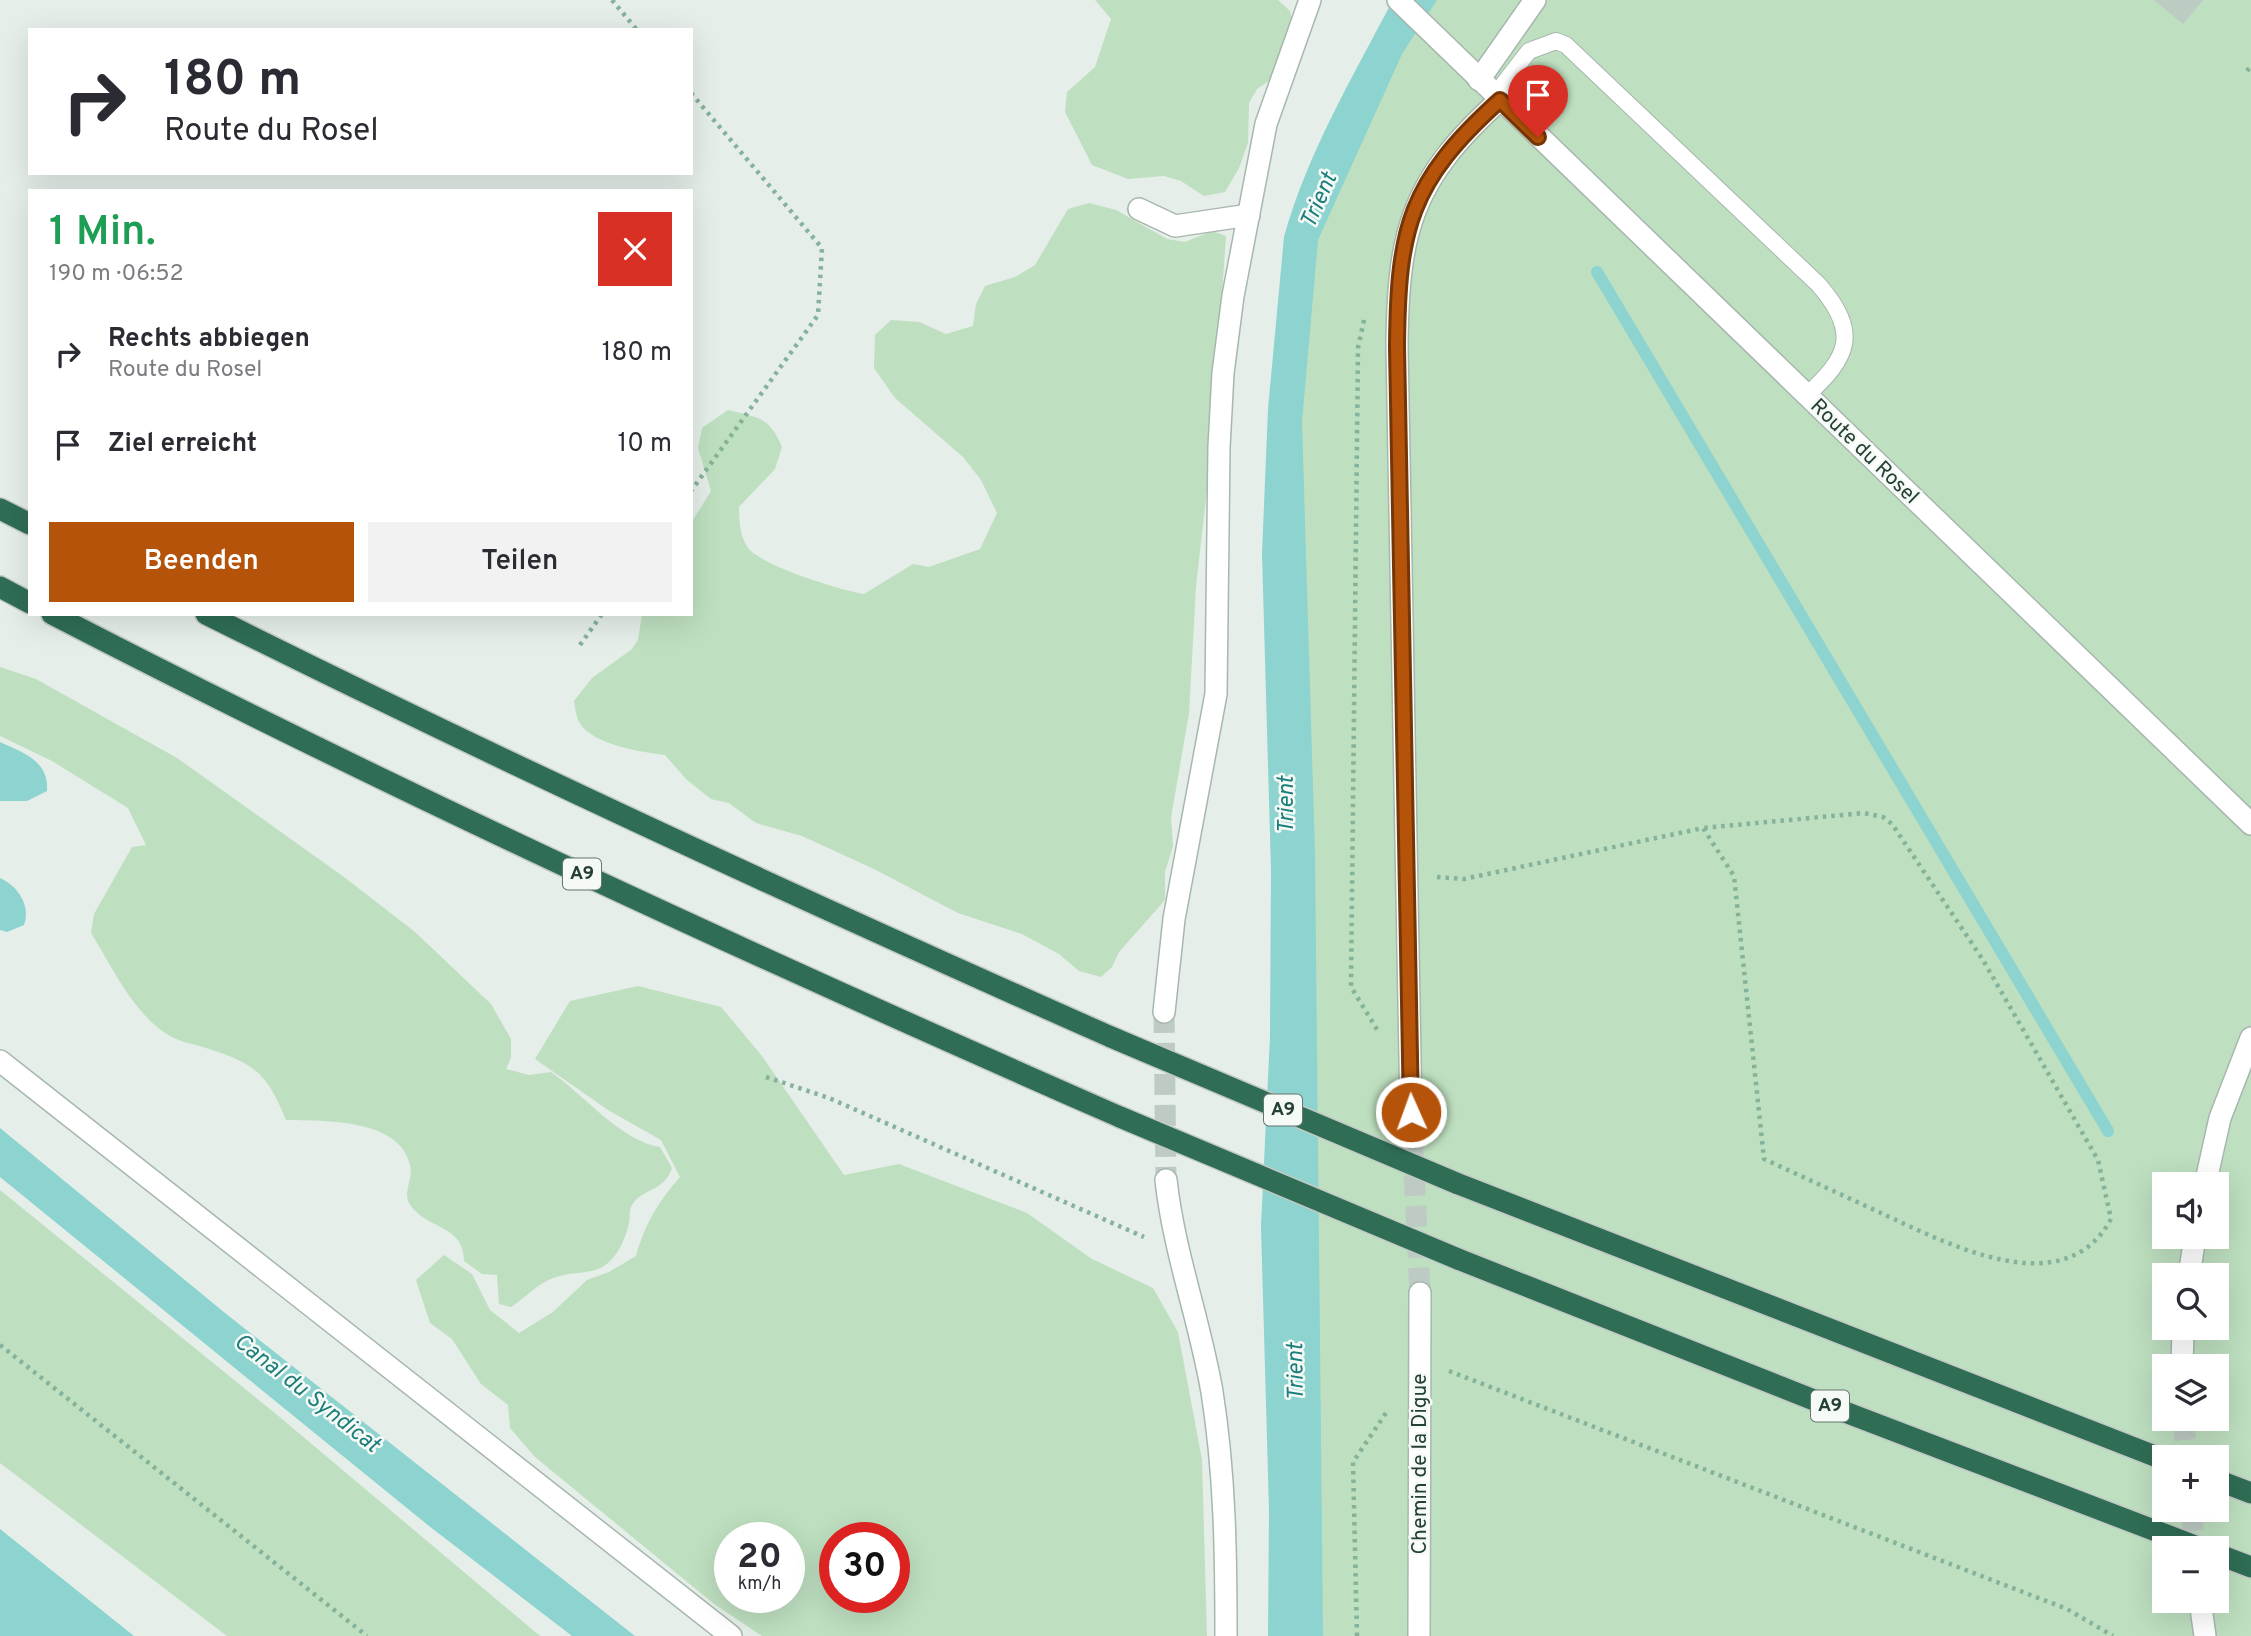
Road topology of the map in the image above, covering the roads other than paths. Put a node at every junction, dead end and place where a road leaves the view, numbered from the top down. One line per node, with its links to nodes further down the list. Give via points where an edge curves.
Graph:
1 (1310, 0): 7 (street, via 1275,93)
2 (1398, 0): 4 (street, Route du Rosel)
3 (1535, 0): 4 (street)
4 (1479, 79): 5 (street, Route du Rosel)
5 (1497, 98): 8 (street, Route du Rosel); 8 (lane, via 1529,51 1543,43 1566,45 1819,285 1839,308 1845,337 1839,361); 19 (street, via 1423,189 1402,248 1397,347)
6 (1139, 209): 7 (street, via 1175,226)
7 (1249, 215): 16 (street, via 1223,373 1216,694 1174,919)
8 (1806, 396): 15 (street, Route du Rosel)
9 (0, 509): 10 (highway)
10 (28, 523)
11 (0, 587): 12 (highway)
12 (28, 602)
13 (56, 616): 26 (highway, A9, bridge, via 309,744 667,915 1120,1117 1458,1259)
14 (210, 616): 23 (highway, A9, bridge, via 597,804 1111,1037 1456,1183)
15 (2251, 824)
16 (1164, 1012)
17 (2251, 1038): 20 (street, via 2220,1118)
18 (0, 1061): 30 (street)
19 (1411, 1112)
20 (2208, 1172)
21 (1166, 1180): 31 (street, via 1177,1251 1204,1349 1220,1448)
22 (1420, 1293): 32 (street, Chemin de la Digue)
23 (2152, 1455)
24 (2229, 1485): 25 (highway)
25 (2251, 1493)
26 (2169, 1536)
27 (2229, 1559): 28 (highway)
28 (2251, 1567)
29 (2202, 1613): 33 (street)
30 (731, 1636)
31 (1226, 1636)
32 (1419, 1636)
33 (2205, 1636)

